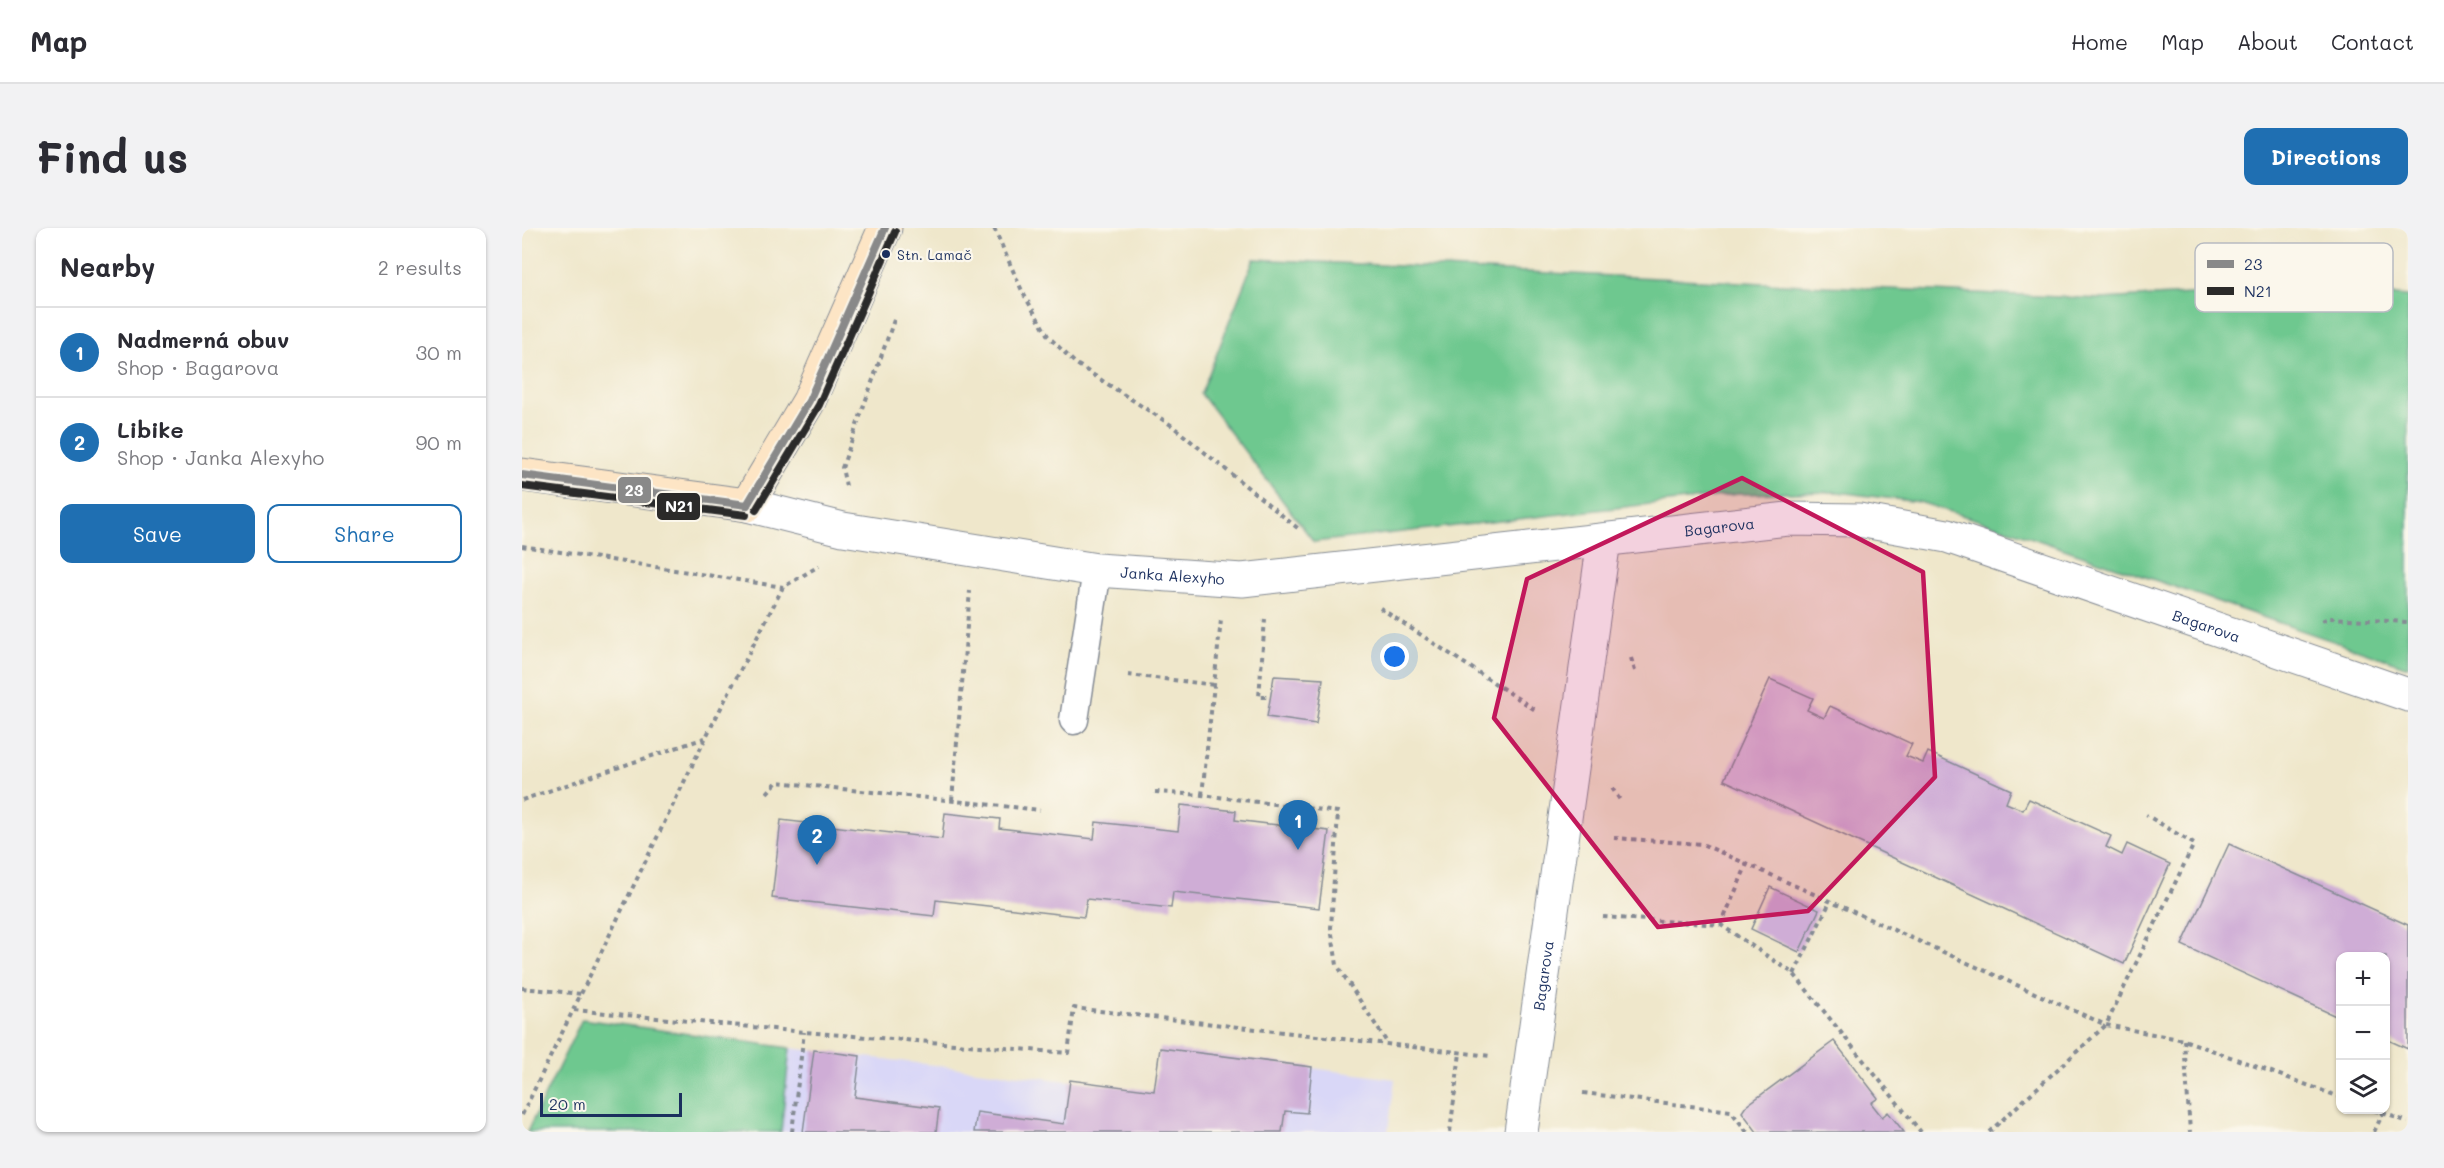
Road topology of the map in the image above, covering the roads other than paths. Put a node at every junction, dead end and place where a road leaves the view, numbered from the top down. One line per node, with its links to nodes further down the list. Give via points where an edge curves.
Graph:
1 (885, 228): 3 (street, via 809,401)
2 (522, 476): 3 (street, Janka Alexyho)
3 (747, 505): 5 (street, Janka Alexyho, via 843,529)
4 (1604, 540): 5 (street, Janka Alexyho, via 1242,580); 6 (street, Bagarova, via 1788,519 1859,520 1947,536); 8 (street, Bagarova)
5 (1097, 570): 7 (lane)
6 (2408, 694)
7 (1074, 720)
8 (1521, 1132)

